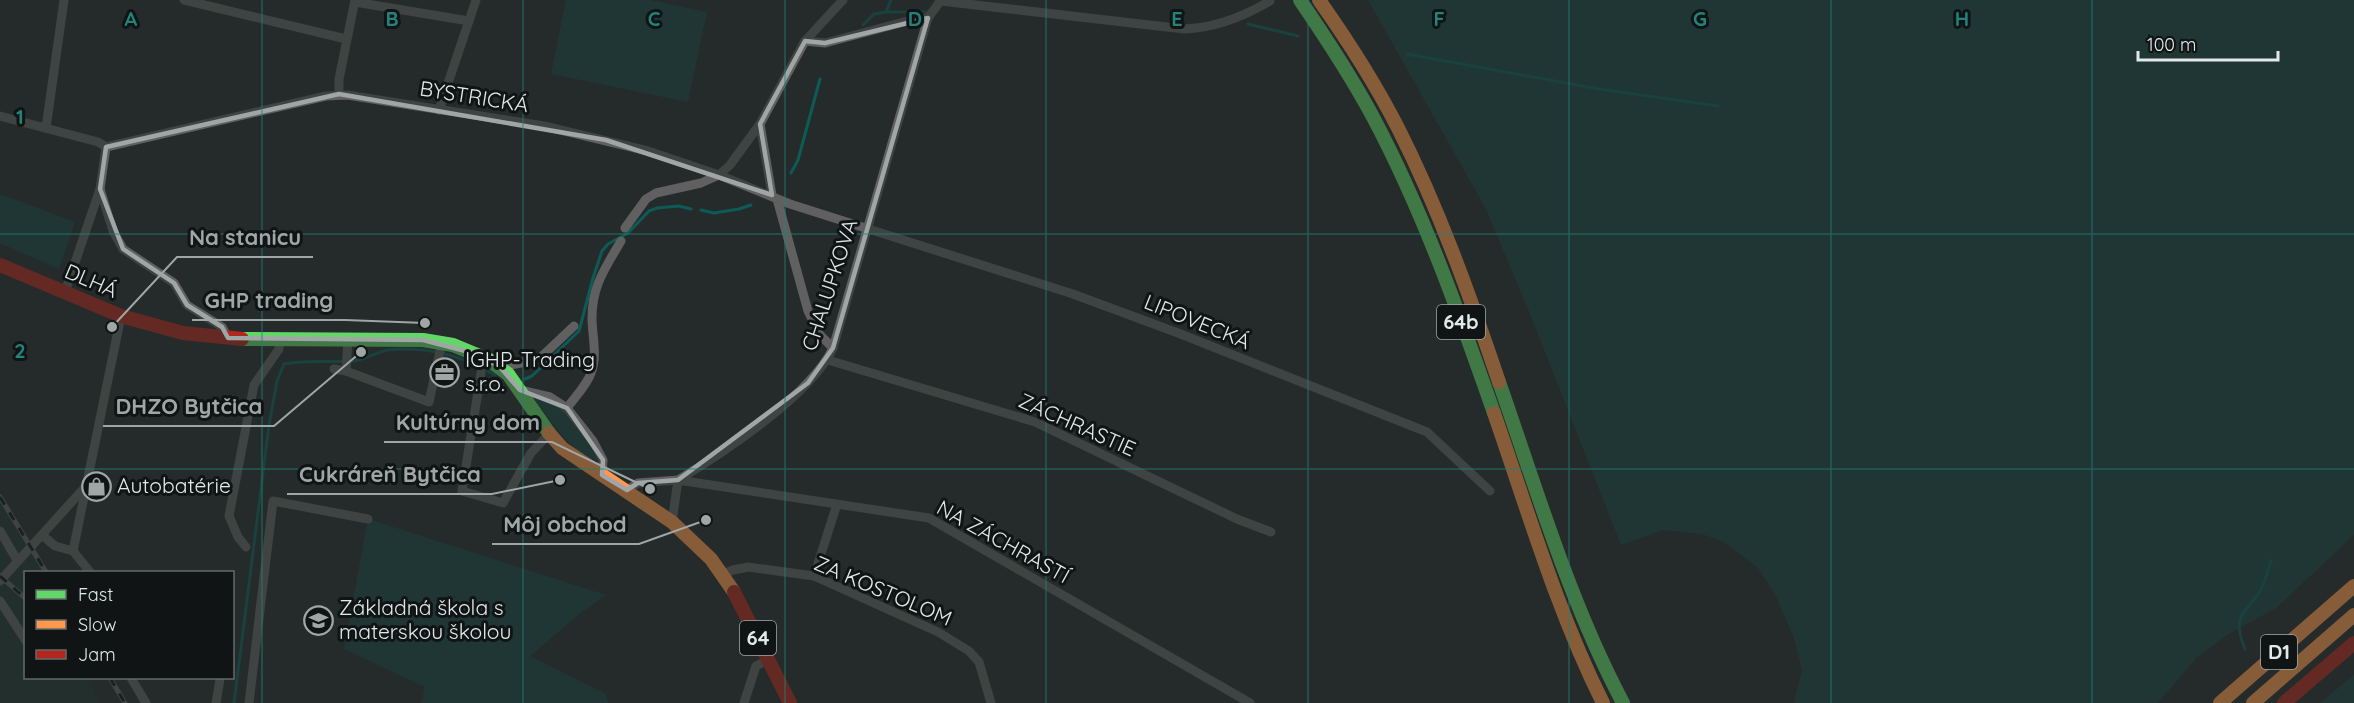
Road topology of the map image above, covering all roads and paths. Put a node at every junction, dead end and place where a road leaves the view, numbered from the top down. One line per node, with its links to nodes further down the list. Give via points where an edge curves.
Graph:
1 (64, 0): 18 (street)
2 (184, 0): 12 (street)
3 (476, 0): 11 (street)
4 (843, 0): 13 (street)
5 (941, 0): 9 (street, via 1184,29 1220,24); 10 (street, CHALUPKOVA)
6 (1300, 0): 76 (main road, 64b, via 1355,83 1414,202 1449,288 1572,637)
7 (1319, 0): 77 (main road, 64b, via 1386,107 1426,190 1587,627)
8 (355, 1): 11 (street); 12 (street)
9 (1270, 1)
10 (928, 18): 13 (street, via 825,43); 24 (street, CHALUPKOVA)
11 (469, 21): 15 (street)
12 (346, 39): 14 (street)
13 (805, 41): 17 (street)
14 (339, 94): 15 (street, BYSTRICKÁ); 19 (street, BYSTRICKÁ)
15 (439, 110): 20 (street, BYSTRICKÁ, via 606,140)
16 (0, 116): 18 (street)
17 (760, 124): 20 (street); 22 (street)
18 (46, 128): 19 (street)
19 (106, 147): 21 (street)
20 (719, 175): 22 (street, BYSTRICKÁ); 23 (street, via 656,193 646,199)
21 (100, 189): 27 (street); 30 (street, via 123,249 174,283 187,305 222,327)
22 (774, 197): 24 (street, BYSTRICKÁ); 33 (street, via 808,311)
23 (625, 228)
24 (868, 229): 33 (street, CHALUPKOVA); 47 (street, LIPOVECKÁ, via 1095,302 1427,432)
25 (621, 241): 41 (street, via 596,287 591,375)
26 (0, 265): 27 (main road, DLHÁ / 64)
27 (64, 292): 28 (main road, DLHÁ / 64)
28 (121, 316): 30 (main road, DLHÁ / 64, via 170,330); 45 (street)
29 (574, 326): 37 (street, via 538,360)
30 (228, 338): 32 (main road, DLHÁ / 64)
31 (348, 339): 32 (main road, DLHÁ / 64); 34 (main road, DLHÁ / 64, via 390,338); 36 (street)
32 (279, 340): 54 (street, via 279,349 254,385 229,516 237,537)
33 (833, 348): 35 (street, CHALUPKOVA)
34 (441, 349): 36 (street, via 429,402); 37 (main road, DLHÁ / 64, via 477,354)
35 (828, 360): 44 (street, CHALUPKOVA, via 790,399); 52 (street, ZÁCHRASTIE, via 1035,422)
36 (347, 364): 38 (street)
37 (500, 367): 40 (main road, DLHÁ / 64)
38 (334, 369)
39 (481, 374): 42 (street, via 462,490 503,503 531,453)
40 (520, 390): 41 (street, via 550,397); 42 (main road, DLHÁ / 64)
41 (567, 408): 43 (street, via 603,460)
42 (549, 434): 43 (main road, DLHÁ / 64, via 562,448)
43 (602, 475): 46 (main road, DLHÁ / 64)
44 (678, 480): 46 (street, NA ZÁCHRASTÍ, via 638,483); 48 (street, NA ZÁCHRASTÍ); 50 (street)
45 (87, 484): 53 (street); 55 (street)
46 (627, 490): 50 (main road, DLHÁ / 64)
47 (1490, 491)
48 (837, 504): 59 (street); 75 (street, NA ZÁCHRASTÍ, via 929,518)
49 (368, 519): 71 (street, via 273,501)
50 (672, 522): 58 (main road, DLHÁ / 64)
51 (0, 531): 56 (street)
52 (1271, 532)
53 (42, 535): 55 (street, via 55,546); 56 (street)
54 (246, 547)
55 (73, 551): 57 (street)
56 (17, 560): 60 (street)
57 (88, 571)
58 (723, 574): 59 (street, ZA KOSTOLOM, via 748,567); 66 (main road, 64)
59 (814, 576): 74 (street, ZA KOSTOLOM, via 938,632 969,651 979,662)
60 (0, 581)
61 (2354, 586): 78 (main road, D1)
62 (0, 601): 64 (street)
63 (2354, 615): 79 (main road, D1)
64 (24, 638)
65 (2354, 643): 80 (main road)
66 (768, 660): 72 (street, via 756,666); 73 (main road, 64)
67 (132, 679): 69 (street)
68 (220, 679): 70 (street)
69 (146, 703)
70 (216, 703)
71 (249, 703)
72 (744, 703)
73 (790, 703)
74 (991, 703)
75 (1250, 703)
76 (1603, 703)
77 (1623, 703)
78 (2220, 703)
79 (2253, 703)
80 (2284, 703)

